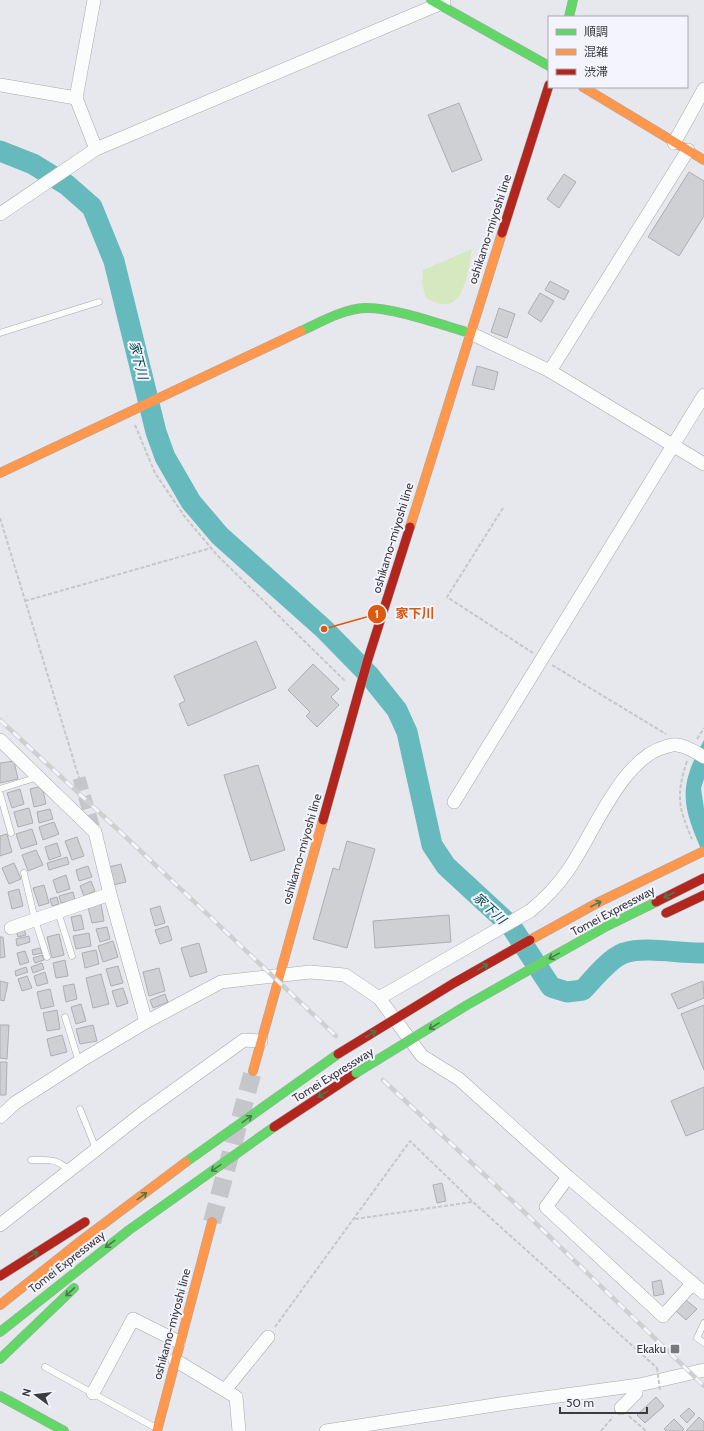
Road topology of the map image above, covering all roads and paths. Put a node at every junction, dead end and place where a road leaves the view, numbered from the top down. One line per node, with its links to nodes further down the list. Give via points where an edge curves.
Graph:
1 (94, 0): 10 (street)
2 (439, 1): 5 (main road); 12 (street)
3 (576, 1): 4 (main road)
4 (569, 16)
5 (548, 65)
6 (0, 85): 10 (street)
7 (548, 88): 18 (main road, oshikamo-miyoshi line)
8 (585, 88): 11 (main road)
9 (704, 89): 11 (street)
10 (76, 98): 12 (street)
11 (674, 143): 13 (main road)
12 (96, 149): 15 (street)
13 (688, 150): 14 (main road); 19 (street)
14 (704, 160)
15 (0, 214)
16 (99, 302): 17 (lane)
17 (0, 333)
18 (470, 333): 19 (street); 21 (main road, via 384,309 364,308 334,316); 30 (main road, oshikamo-miyoshi line)
19 (550, 371): 22 (street)
20 (704, 395): 22 (street)
21 (132, 412): 24 (main road); 27 (path, via 155,472 185,517)
22 (673, 445): 23 (street); 29 (street)
23 (704, 464)
24 (0, 473)
25 (503, 508): 29 (path, via 447,597)
26 (0, 518): 28 (path)
27 (211, 548): 28 (path); 30 (path, via 345,681)
28 (25, 601): 37 (path)
29 (542, 659): 33 (path, via 669,736); 40 (street)
30 (360, 687): 55 (main road, oshikamo-miyoshi line)
31 (704, 728): 34 (path)
32 (0, 740): 36 (street)
33 (673, 745): 34 (street); 56 (street, via 657,749 642,759 620,783 550,895 530,911)
34 (691, 749): 35 (street); 42 (path, via 680,782 679,805)
35 (704, 757)
36 (38, 777): 38 (lane); 46 (street, via 95,832)
37 (79, 778)
38 (0, 789)
39 (0, 794): 41 (lane)
40 (454, 802)
41 (11, 833)
42 (695, 846)
43 (704, 852): 74 (main road, Tomei Expressway, one-way to 43, bridge, via 338,1054 454,983 585,910)
44 (24, 873): 50 (lane)
45 (704, 878): 57 (main road, Tomei Expressway, one-way to 57, via 607,926)
46 (110, 894): 48 (street); 59 (street)
47 (704, 895): 49 (main road)
48 (58, 912): 50 (street); 52 (lane)
49 (655, 918)
50 (35, 920): 51 (street); 53 (lane)
51 (11, 928)
52 (72, 956)
53 (47, 957)
54 (571, 957): 57 (main road)
55 (279, 975): 56 (street, via 310,972 345,975); 59 (street, via 222,982); 60 (main road, oshikamo-miyoshi line)
56 (379, 998): 72 (street, via 422,1056 459,1079)
57 (467, 1005): 66 (main road, Tomei Expressway, one-way to 66, bridge)
58 (65, 1017): 61 (lane)
59 (146, 1022): 61 (street)
60 (261, 1042): 62 (main road, oshikamo-miyoshi line); 69 (street, via 244,1040)
61 (79, 1062): 64 (street)
62 (253, 1071)
63 (0, 1102): 64 (street)
64 (15, 1103): 67 (street)
65 (80, 1109): 69 (lane)
66 (297, 1111): 68 (main road); 84 (main road, Tomei Expressway, one-way to 84, via 156,1209)
67 (0, 1116)
68 (266, 1144)
69 (96, 1149): 71 (street)
70 (31, 1160): 71 (lane, via 59,1162)
71 (69, 1170): 77 (street)
72 (568, 1177): 79 (street); 79 (street, via 546,1207 663,1316)
73 (473, 1202): 75 (path); 75 (path, via 410,1141); 93 (path, bridge, via 657,1368)
74 (126, 1207): 78 (main road, one-way to 74, via 97,1215); 82 (main road, Tomei Expressway)
75 (355, 1219): 85 (path)
76 (212, 1222): 86 (main road, oshikamo-miyoshi line)
77 (0, 1225)
78 (0, 1276)
79 (693, 1283): 81 (street)
80 (79, 1284): 88 (main road, one-way to 88)
81 (704, 1293)
82 (0, 1305)
83 (704, 1323): 87 (lane, via 697,1338)
84 (0, 1332)
85 (268, 1337): 92 (street)
86 (179, 1342): 89 (main road, oshikamo-miyoshi line); 94 (street, via 133,1319)
87 (704, 1342)
88 (0, 1360)
89 (175, 1360): 92 (street); 98 (main road, oshikamo-miyoshi line)
90 (45, 1367): 94 (lane)
91 (704, 1370): 96 (street, via 639,1385)
92 (225, 1390): 100 (street, via 236,1397)
93 (660, 1390)
94 (93, 1393): 98 (lane)
95 (0, 1396): 99 (main road)
96 (507, 1403): 97 (street, via 517,1408 636,1393); 101 (street)
97 (621, 1408): 102 (path); 103 (path)
98 (157, 1430)
99 (64, 1431)
100 (239, 1431)
101 (326, 1431)
102 (601, 1431)
103 (646, 1431)

